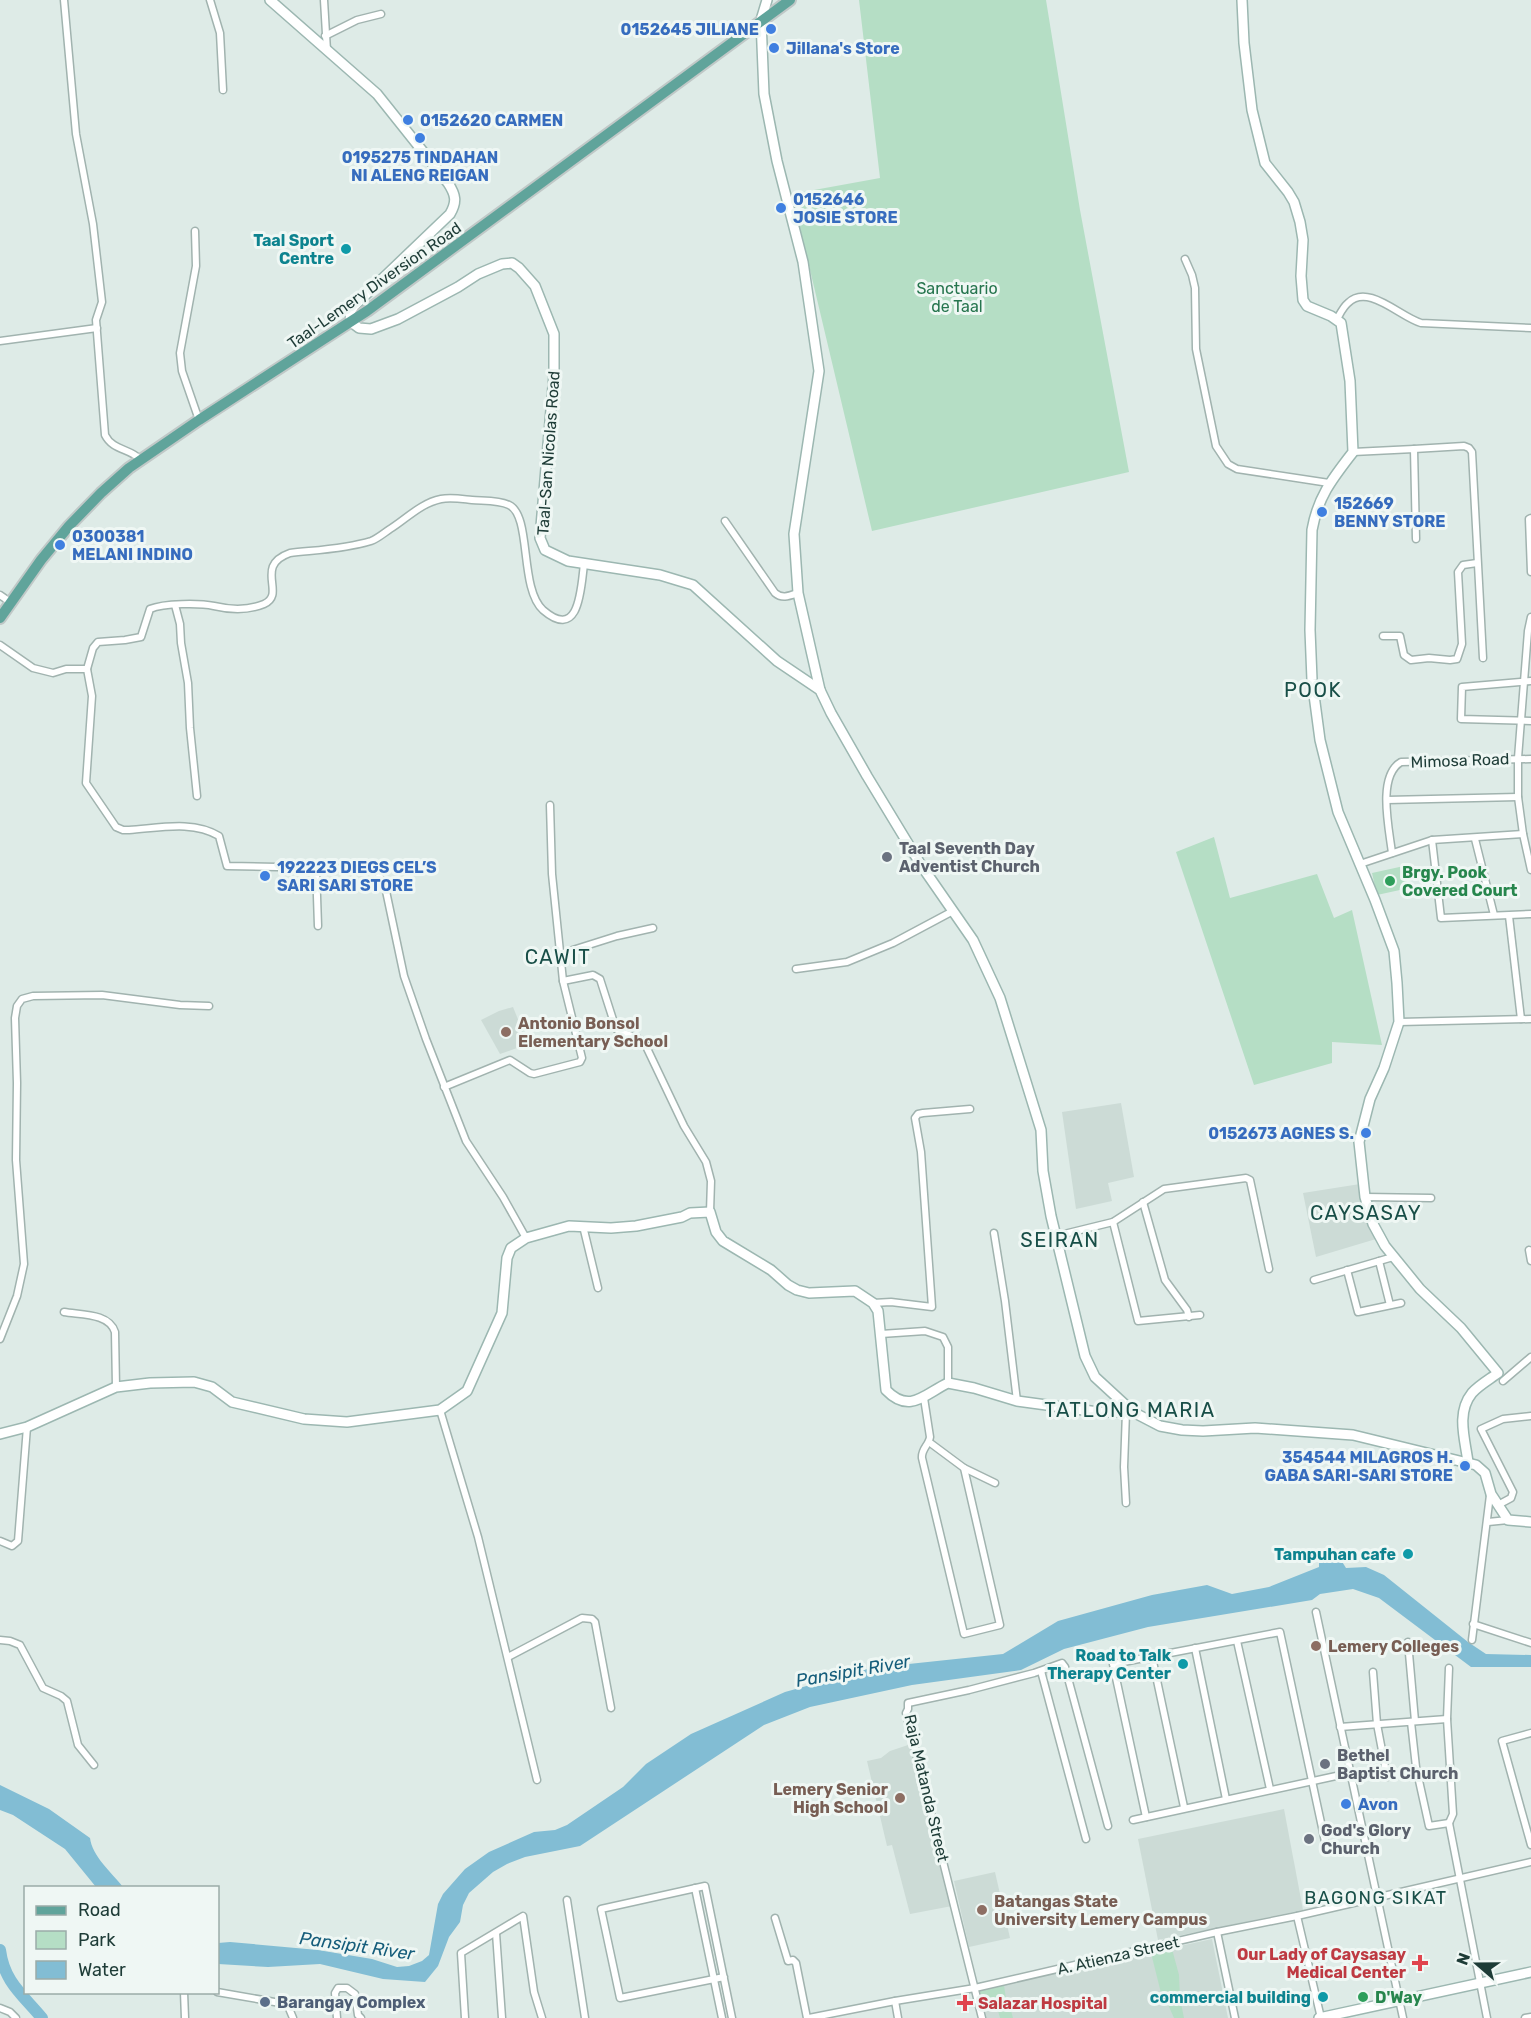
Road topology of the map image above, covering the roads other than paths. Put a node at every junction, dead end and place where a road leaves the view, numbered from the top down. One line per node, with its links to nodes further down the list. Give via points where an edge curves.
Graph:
1 (64, 0): 17 (street, via 76,134 93,224 102,302)
2 (210, 0): 12 (street, via 220,33)
3 (270, 0): 11 (street)
4 (324, 0): 10 (street)
5 (766, 0): 9 (street)
6 (790, 0): 9 (main road, Taal-Lemery Diversion Road)
7 (1242, 0): 15 (street, via 1252,110 1265,163 1294,202 1300,222 1303,300 1310,308)
8 (381, 14): 10 (street)
9 (761, 20): 16 (main road, Taal-Lemery Diversion Road); 31 (street, via 764,94 803,262 819,370 794,534)
10 (325, 36): 11 (street)
11 (327, 51): 16 (street, via 377,94 456,197 450,214 354,306)
12 (223, 90)
13 (195, 231): 20 (street, via 196,266 180,353)
14 (1185, 259): 24 (street, via 1195,288 1196,349 1216,446 1228,464 1237,469)
15 (1337, 319): 18 (street, via 1351,301 1365,297 1421,323); 22 (street, via 1347,353)
16 (351, 322): 20 (main road, Taal-Lemery Diversion Road); 29 (street, Taal-San Nicolas Road, via 359,328 371,329 494,267 512,263 519,268 535,286 554,334 540,538 545,550)
17 (97, 328): 19 (street); 23 (street, via 105,435 112,446 135,453)
18 (1531, 328)
19 (0, 341)
20 (199, 420): 23 (main road, Taal-Lemery Diversion Road)
21 (1414, 449): 22 (street); 27 (street); 28 (street, via 1464,447 1472,452)
22 (1353, 452): 24 (street)
23 (141, 460): 33 (main road, Taal-Lemery Diversion Road, via 85,508)
24 (1329, 483): 56 (street, via 1318,504 1312,530 1312,680 1320,740 1338,812)
25 (1531, 518): 30 (street)
26 (725, 521): 31 (street, via 779,597)
27 (1416, 539)
28 (1477, 563): 37 (street, via 1459,569 1462,644 1457,659 1411,660 1404,655 1400,636); 40 (street)
29 (584, 564): 34 (street, via 573,616 559,619 543,610 535,598 514,509 491,501 441,499 417,509 372,540 279,557 271,569 273,593 266,603 248,609); 43 (street, Taal-San Nicolas Road, via 660,575 693,585 777,661)
30 (1531, 572)
31 (798, 593): 43 (street)
32 (0, 595): 33 (street)
33 (10, 602): 36 (main road, Taal-Lemery Diversion Road)
34 (175, 605): 41 (street, via 150,609 141,637 98,642); 48 (street, via 188,683)
35 (1531, 617): 39 (street)
36 (0, 618)
37 (1383, 636)
38 (0, 645): 41 (street, via 33,668 53,673)
39 (1529, 652): 42 (street)
40 (1483, 658)
41 (87, 669): 57 (street, via 92,696 86,783 116,827 123,830 196,826 219,836 227,866)
42 (1528, 681): 45 (street); 45 (street, via 1462,687 1461,719)
43 (820, 690): 59 (street, Taal-San Nicolas Road, via 867,776)
44 (1531, 721): 45 (street)
45 (1521, 722): 46 (street)
46 (1518, 758): 47 (street, Mimosa Road); 49 (street); 50 (street, Mimosa Road, via 1401,762 1388,778)
47 (1531, 759)
48 (196, 796)
49 (1518, 797): 50 (street); 52 (street)
50 (1387, 800): 55 (street)
51 (550, 805): 65 (street, via 552,874)
52 (1523, 834): 53 (street); 58 (street)
53 (1475, 839): 54 (street); 61 (street)
54 (1432, 840): 55 (street); 61 (street, via 1441,918)
55 (1392, 853): 56 (street)
56 (1360, 864): 71 (street, via 1394,951)
57 (316, 867): 63 (street); 72 (street, via 370,869 378,873 386,891 404,976)
58 (1531, 870)
59 (953, 911): 66 (street, via 847,962); 81 (street, Taal-San Nicolas Road, via 977,946 1000,998 1041,1130 1043,1171)
60 (1531, 914): 62 (street)
61 (1494, 915): 62 (street)
62 (1509, 916): 69 (street)
63 (318, 926)
64 (653, 928): 65 (street)
65 (561, 954): 67 (street)
66 (796, 969)
67 (563, 981): 72 (street, via 581,1051 579,1062 534,1074 510,1060); 77 (street, via 597,976 616,1029 644,1042 684,1126 706,1162 711,1181)
68 (209, 1006): 98 (street, via 102,995 33,996 22,999 17,1006 16,1160 24,1264 17,1296)
69 (1521, 1019): 70 (street); 71 (street)
70 (1531, 1019)
71 (1399, 1022): 74 (street, via 1370,1099 1359,1142)
72 (444, 1087): 82 (street, via 466,1141)
73 (970, 1109): 91 (street, via 923,1113 915,1118 932,1307)
74 (1365, 1197): 75 (street); 84 (street, via 1373,1224)
75 (1431, 1198)
76 (1143, 1202): 78 (street); 87 (street, via 1164,1189 1250,1180); 96 (street, via 1165,1280)
77 (710, 1212): 79 (street, via 636,1226); 91 (street, via 723,1241 797,1290 855,1291)
78 (1113, 1222): 81 (street); 96 (street, via 1138,1321)
79 (584, 1226): 82 (street); 90 (street)
80 (994, 1233): 105 (street)
81 (1056, 1236): 107 (street, Taal-San Nicolas Road, via 1085,1356 1095,1377)
82 (525, 1238): 106 (street, via 511,1248 507,1258 502,1313 467,1391)
83 (1529, 1250): 86 (street)
84 (1394, 1257): 85 (street); 100 (street)
85 (1379, 1261): 88 (street); 93 (street)
86 (1531, 1261)
87 (1269, 1269)
88 (1347, 1270): 89 (street); 93 (street, via 1358,1312)
89 (1314, 1280)
90 (598, 1288)
91 (873, 1303): 97 (street)
92 (1401, 1303): 93 (street)
93 (1390, 1305)
94 (64, 1312): 102 (street, via 106,1319 112,1324)
95 (1200, 1315): 96 (street)
96 (1189, 1317)
97 (881, 1334): 101 (street, via 925,1331 943,1337 948,1347); 104 (street, via 886,1390 901,1400)
98 (0, 1339)
99 (1531, 1357): 100 (street)
100 (1501, 1377): 103 (street); 112 (street, via 1473,1392 1466,1403 1461,1416)
101 (948, 1383): 104 (street); 105 (street)
102 (116, 1388): 106 (street, via 194,1382 212,1387 232,1402 304,1419 347,1422); 109 (street)
103 (1507, 1388)
104 (924, 1398): 111 (street)
105 (1017, 1401): 107 (street, via 1098,1412)
106 (440, 1410): 130 (street)
107 (1129, 1412): 112 (street, via 1160,1426 1182,1430 1255,1428 1353,1435); 116 (street, via 1124,1467)
108 (1531, 1416): 117 (street, via 1503,1419 1481,1429 1513,1492 1511,1498)
109 (27, 1427): 110 (street); 121 (street, via 18,1541 12,1546)
110 (0, 1434)
111 (930, 1442): 113 (street); 113 (street, via 921,1454 923,1467 964,1634 1000,1625)
112 (1468, 1462): 115 (street, via 1485,1473)
113 (964, 1468): 114 (street)
114 (995, 1483)
115 (1491, 1494): 117 (street); 119 (street)
116 (1126, 1503)
117 (1498, 1505): 118 (street)
118 (1508, 1520): 119 (street); 120 (street)
119 (1488, 1522): 123 (street)
120 (1531, 1522)
121 (0, 1542)
122 (1316, 1612): 139 (street)
123 (1473, 1624): 125 (street); 128 (street)
124 (0, 1640): 141 (street, via 20,1645 43,1688 67,1701 78,1745)
125 (1472, 1640)
126 (1237, 1641): 129 (street); 145 (street, via 1280,1632); 146 (street)
127 (1408, 1642): 137 (street)
128 (1531, 1643)
129 (1195, 1648): 131 (street); 147 (street)
130 (508, 1657): 135 (street, via 582,1618 592,1618); 144 (street)
131 (1152, 1657): 148 (street); 149 (street, via 1113,1664)
132 (1449, 1668): 136 (street)
133 (1041, 1671): 152 (street, Raja Matanda Street, via 1062,1663 1065,1666); 153 (street); 169 (street, Raja Matanda Street, via 908,1703 906,1713)
134 (1373, 1672): 138 (street)
135 (611, 1708)
136 (1447, 1719): 137 (street); 151 (street, via 1453,1814)
137 (1413, 1722): 138 (street); 151 (street, via 1416,1767 1429,1826)
138 (1377, 1724): 139 (street); 143 (street)
139 (1340, 1727): 142 (street)
140 (1531, 1733): 154 (street, via 1502,1741)
141 (94, 1765)
142 (1350, 1773): 145 (street); 159 (street)
143 (1387, 1776)
144 (537, 1780)
145 (1313, 1781): 146 (street); 155 (street)
146 (1270, 1789): 147 (street)
147 (1226, 1799): 148 (street)
148 (1184, 1807): 149 (street)
149 (1146, 1817): 150 (street)
150 (1133, 1820)
151 (1449, 1823): 157 (street)
152 (1108, 1826)
153 (1086, 1839)
154 (1531, 1845)
155 (1326, 1846)
156 (1531, 1862): 157 (street, A. Atienza Street)
157 (1459, 1880): 159 (street, A. Atienza Street); 168 (street)
158 (695, 1888): 166 (street, via 705,1886); 167 (street); 167 (street, via 601,1909 620,1998)
159 (1377, 1898): 161 (street, A. Atienza Street); 172 (street)
160 (567, 1900): 184 (street)
161 (1297, 1916): 163 (street, A. Atienza Street); 191 (street)
162 (775, 1917): 187 (street, via 788,1961 796,1963)
163 (1217, 1932): 169 (street, A. Atienza Street); 190 (street)
164 (496, 1933): 181 (street, via 462,1953); 182 (street); 183 (street, via 523,1916 534,1992)
165 (1531, 1972): 168 (street)
166 (724, 1977): 167 (street); 186 (street)
167 (714, 1979): 185 (street)
168 (1479, 1983): 172 (street); 193 (street)
169 (975, 1988): 173 (street, A. Atienza Street); 189 (street, Raja Matanda Street)
170 (219, 1992): 178 (street, via 286,2004)
171 (184, 1994): 177 (street)
172 (1399, 2000): 191 (street); 192 (street)
173 (895, 2001): 187 (street, A. Atienza Street); 188 (street)
174 (0, 2008): 176 (street)
175 (1531, 2017): 194 (street)
176 (16, 2018)
177 (185, 2018)
178 (293, 2018)
179 (337, 2018): 180 (street, via 338,1988 355,1994)
180 (361, 2018)
181 (465, 2018)
182 (502, 2018)
183 (542, 2018)
184 (585, 2018)
185 (722, 2018)
186 (732, 2018)
187 (811, 2018)
188 (898, 2018)
189 (982, 2018)
190 (1235, 2018)
191 (1320, 2018)
192 (1403, 2018)
193 (1487, 2018)
194 (1524, 2018)

